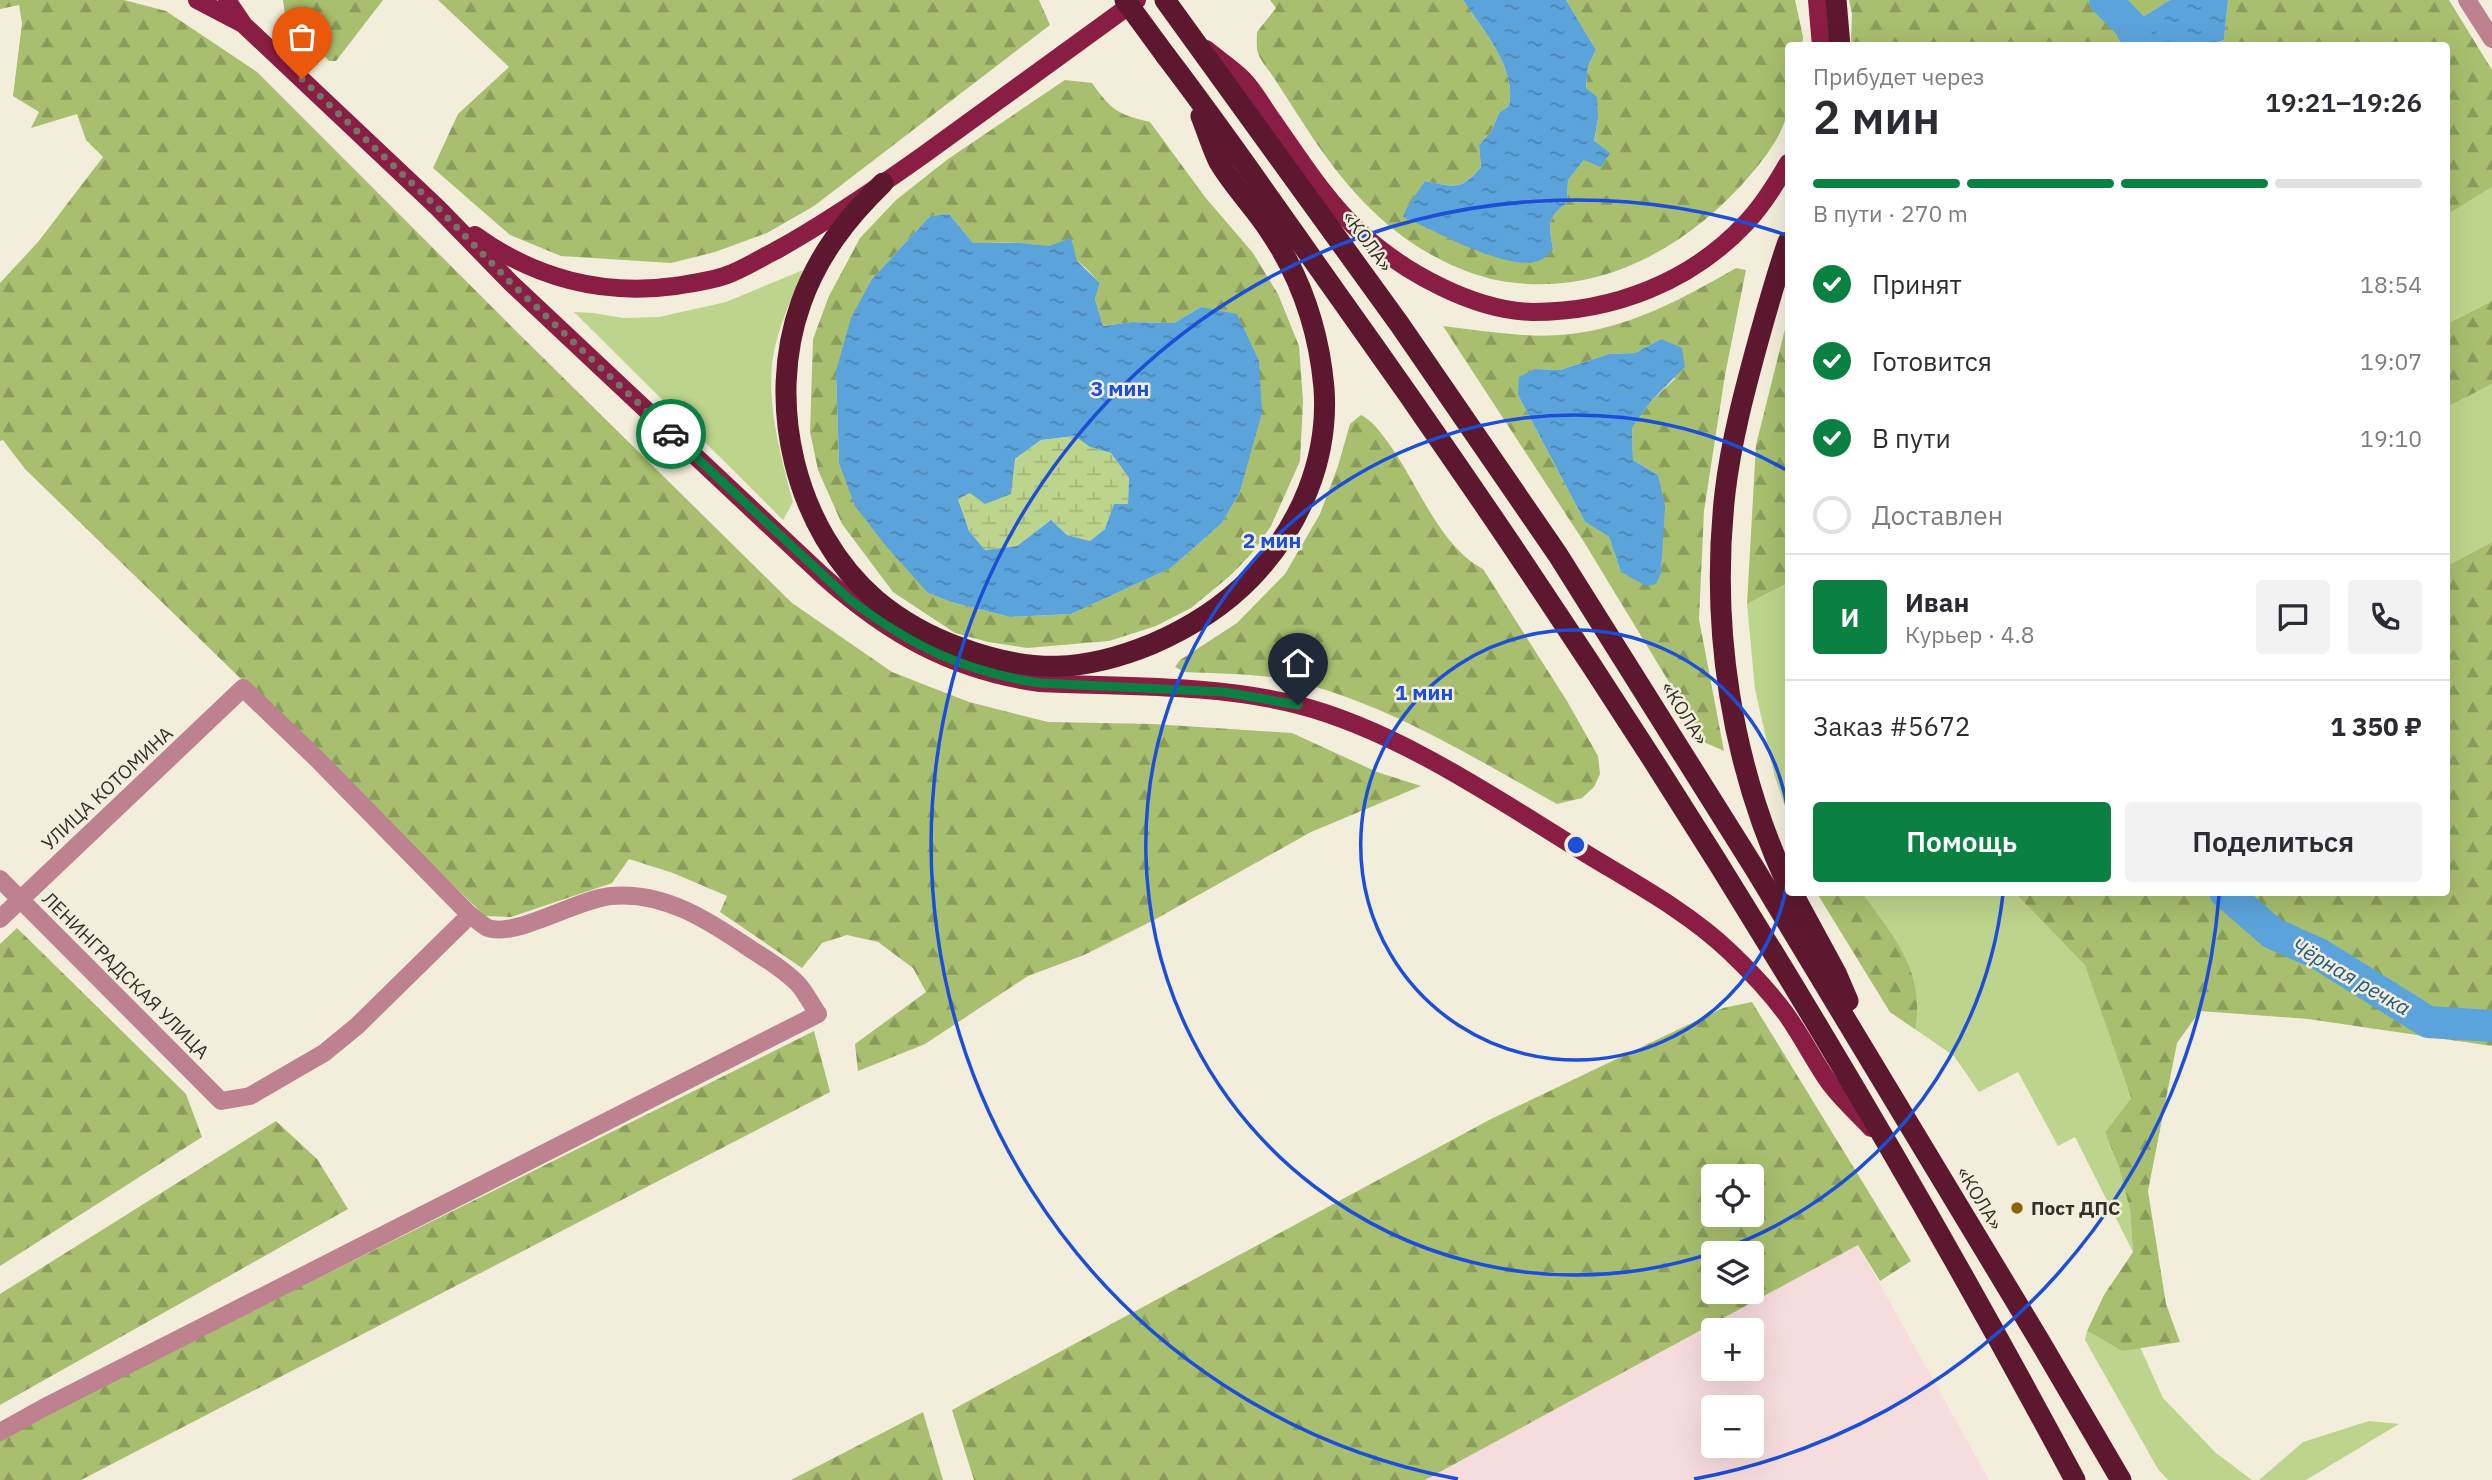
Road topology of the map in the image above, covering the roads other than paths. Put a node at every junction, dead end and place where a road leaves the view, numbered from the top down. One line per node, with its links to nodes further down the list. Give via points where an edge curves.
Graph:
1 (197, 0): 9 (main road)
2 (228, 0): 9 (main road)
3 (1125, 0): 14 (highway, bridge)
4 (1137, 0): 16 (main road)
5 (1165, 0): 10 (highway, «КОЛА»)
6 (1816, 0): 12 (main road)
7 (1836, 0): 13 (highway)
8 (2467, 0): 11 (street)
9 (244, 25): 17 (main road)
10 (1192, 38): 15 (main road, via 1245,80 1319,187 1362,234 1428,280 1494,305 1531,312 1587,308 1651,289 1701,262 1726,242 1746,223); 25 (highway, «КОЛА», via 1401,325 1558,555)
11 (2492, 39)
12 (1821, 42)
13 (1840, 42)
14 (1189, 87): 16 (highway, via 1219,162 1269,229 1298,282 1317,344 1324,388 1321,450 1298,514 1269,559 1245,584 1200,620 1119,658 1086,665 1040,666 980,655 948,643 914,627 875,599 842,562 821,529 801,484 789,428 787,364 793,329 826,249); 26 (highway, via 1531,571 1700,833)
15 (1785, 168)
16 (883, 183): 17 (main road, via 823,224 727,275 663,288 604,287 548,274 498,251)
17 (438, 208): 26 (main road, via 772,529 877,621 940,657 1015,679 1262,697 1371,729 1641,887 1727,949 1786,1013 1829,1082)
18 (1785, 252): 20 (highway, via 1737,423 1722,527 1720,604 1734,722 1762,822)
19 (0, 879): 22 (street, ЛЕНИНГРАДСКАЯ УЛИЦА)
20 (1785, 879)
21 (1794, 896): 25 (highway, via 1836,973)
22 (21, 900): 23 (street, ЛЕНИНГРАДСКАЯ УЛИЦА, via 221,1101 250,1096 324,1054); 23 (street, УЛИЦА КОТОМИНА, via 243,688); 24 (street, УЛИЦА КОТОМИНА)
23 (470, 915): 27 (street, via 489,928 511,930 588,900 636,896 666,902 693,913 770,962 798,984 818,1014)
24 (0, 919)
25 (1884, 1083): 29 (highway, «КОЛА»)
26 (1897, 1157): 28 (highway)
27 (0, 1432)
28 (2075, 1480)
29 (2121, 1480)

